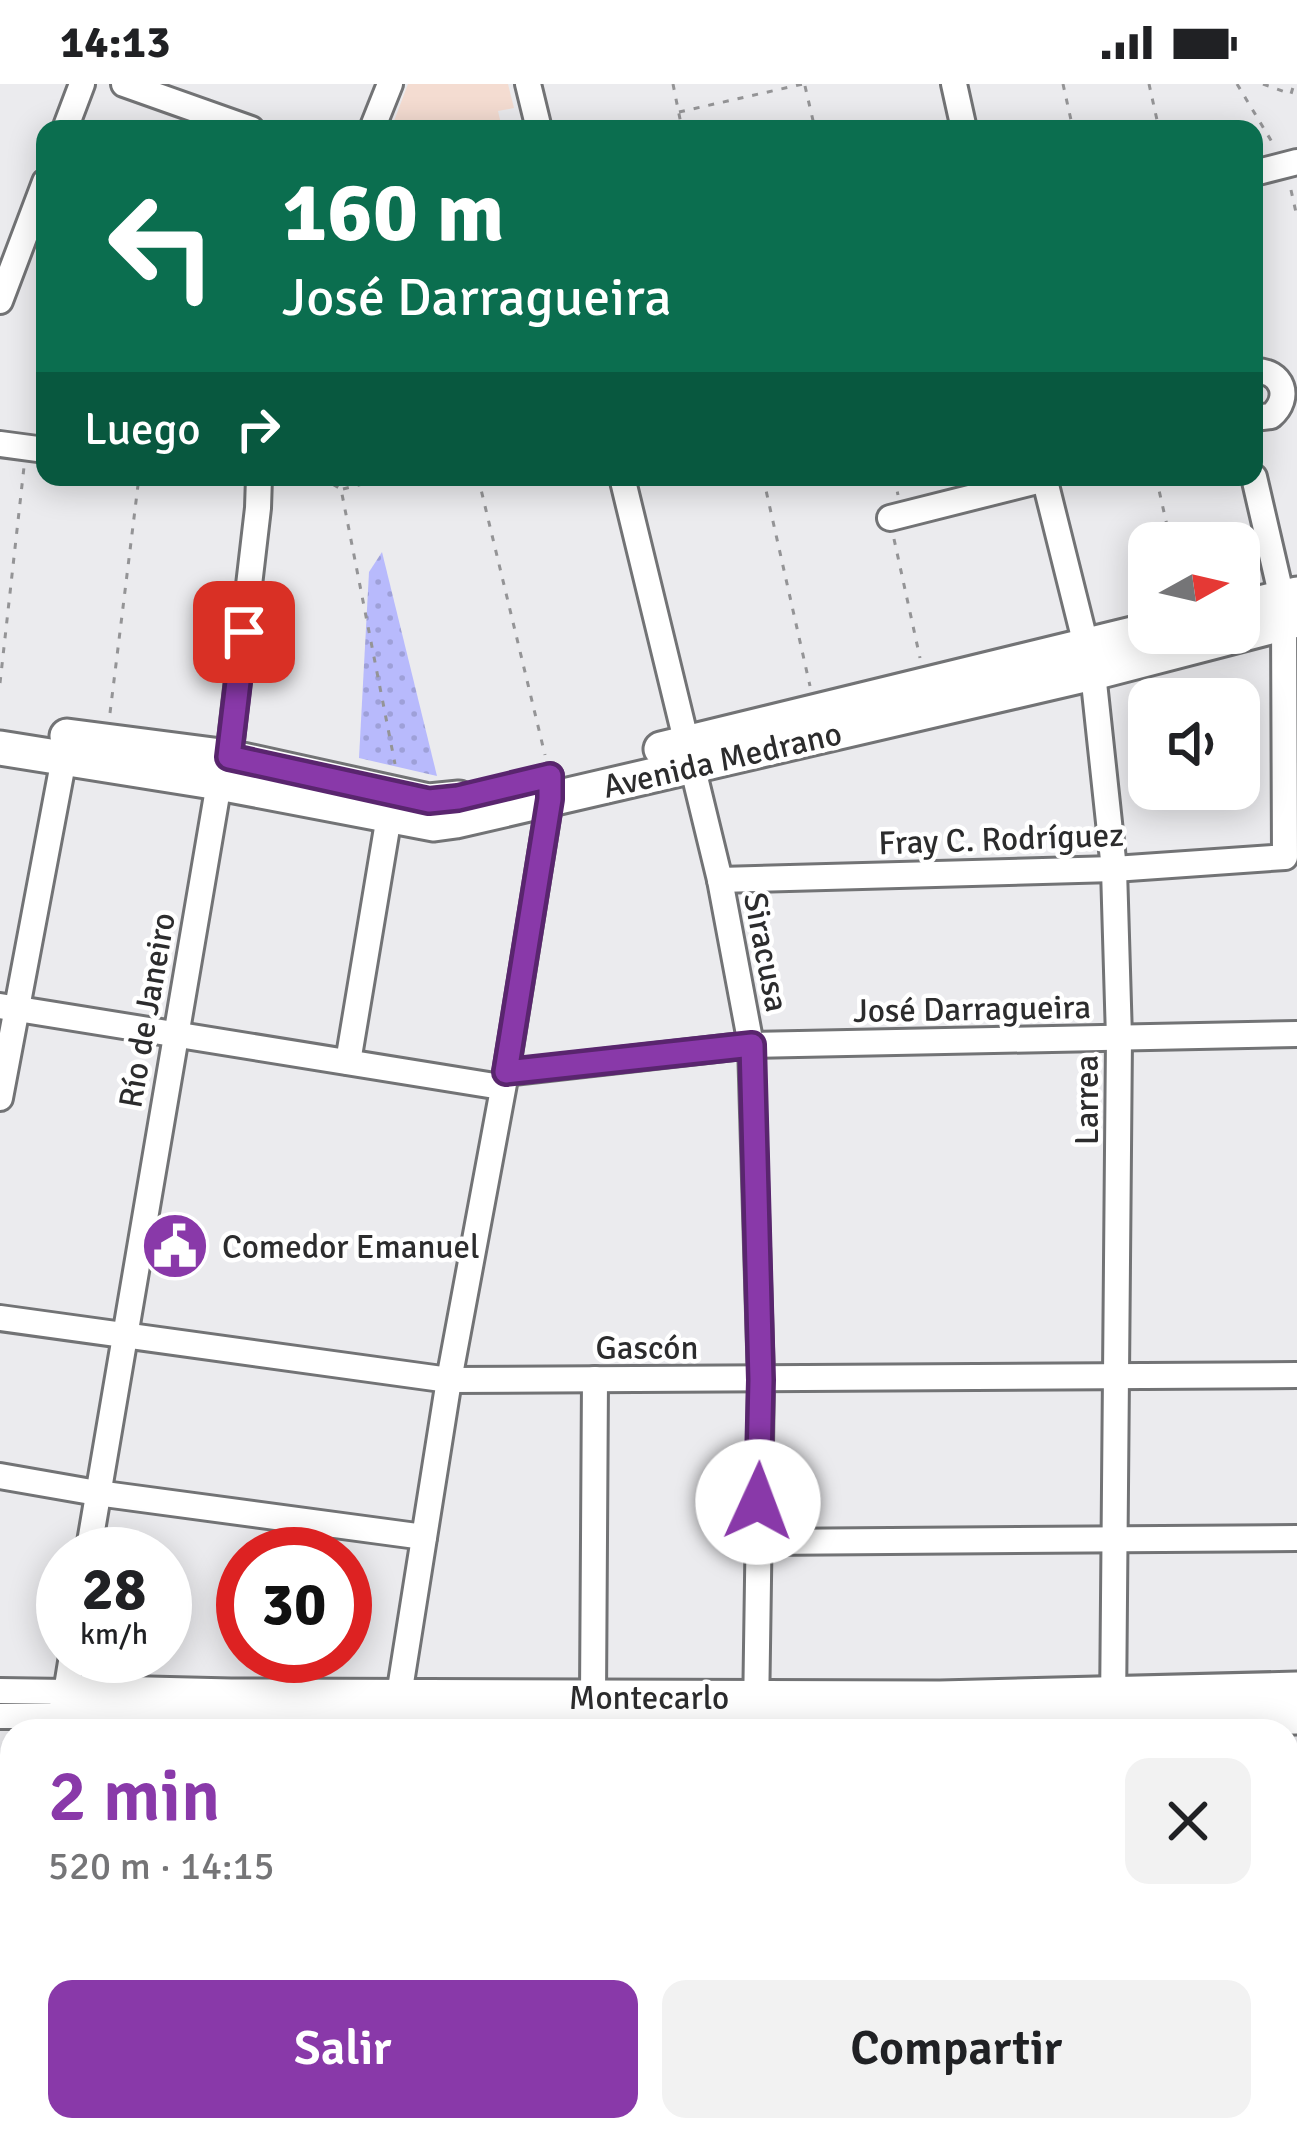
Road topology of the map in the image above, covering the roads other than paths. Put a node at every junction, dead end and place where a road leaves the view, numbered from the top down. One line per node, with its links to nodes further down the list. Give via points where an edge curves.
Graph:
1 (82, 84): 6 (street)
2 (124, 84): 7 (street)
3 (391, 84): 8 (street)
4 (528, 84): 9 (street)
5 (954, 84): 10 (street)
6 (68, 120)
7 (225, 120)
8 (376, 120)
9 (537, 120)
10 (962, 120)
11 (36, 206): 12 (street)
12 (0, 302)
13 (1263, 371): 14 (street, via 1284,396)
14 (1263, 417)
15 (259, 486): 28 (street, Río de Janeiro)
16 (624, 486): 26 (street, Siracusa)
17 (1014, 486): 20 (street)
18 (1047, 486): 23 (street, Larrea)
19 (1256, 486): 21 (street)
20 (890, 518)
21 (1290, 608): 23 (main road, Avenida Medrano); 31 (street, Fray C. Rodríguez, via 1285,857)
22 (1128, 640): 23 (main road, Avenida Medrano)
23 (1091, 659): 26 (main road, Avenida Medrano); 26 (main road, Avenida Medrano, via 926,683); 31 (street, Larrea)
24 (0, 726): 28 (main road, Avenida Medrano)
25 (0, 748): 27 (main road, Avenida Medrano)
26 (688, 754): 29 (main road, Avenida Medrano); 32 (street, Siracusa)
27 (64, 758): 28 (main road, Avenida Medrano); 33 (street)
28 (224, 770): 30 (main road, Avenida Medrano); 34 (street, Río de Janeiro)
29 (550, 788): 30 (main road, Avenida Medrano); 39 (street)
30 (395, 805): 38 (street)
31 (1114, 869): 32 (street, Fray C. Rodríguez); 36 (street, Larrea)
32 (720, 880): 37 (street, Siracusa)
33 (8, 1007): 34 (street, José Darragueira); 40 (street)
34 (175, 1034): 38 (street, José Darragueira); 42 (street, Río de Janeiro)
35 (1297, 1034): 36 (street, José Darragueira)
36 (1119, 1038): 37 (street, José Darragueira); 44 (street, Larrea)
37 (752, 1045): 39 (street, José Darragueira); 47 (street, Siracusa)
38 (348, 1062): 39 (street, José Darragueira)
39 (503, 1080): 46 (street)
40 (0, 1097)
41 (0, 1318): 42 (street, Gascón)
42 (124, 1336): 46 (street, Gascón); 49 (street, Río de Janeiro)
43 (1297, 1375): 44 (street, Gascón)
44 (1117, 1378): 47 (street, Gascón); 53 (street, Larrea)
45 (595, 1379): 46 (street, Gascón); 47 (street, Gascón); 58 (street)
46 (449, 1380): 51 (street)
47 (761, 1380): 54 (street, Siracusa)
48 (0, 1476): 49 (street)
49 (97, 1493): 50 (street, Río de Janeiro); 51 (street)
50 (92, 1527)
51 (424, 1537): 63 (street)
52 (1297, 1538): 53 (street)
53 (1113, 1539): 54 (street); 61 (street, Larrea)
54 (757, 1542): 66 (street, Siracusa)
55 (68, 1683): 59 (street)
56 (1297, 1689): 61 (main road, Montecarlo)
57 (0, 1691): 59 (street, Montecarlo)
58 (593, 1697): 63 (main road, Montecarlo); 66 (main road, Montecarlo)
59 (62, 1713): 60 (main road, Montecarlo); 62 (street, Montecarlo)
60 (227, 1715): 63 (main road, Montecarlo)
61 (1114, 1715): 64 (main road, Montecarlo); 65 (main road, Montecarlo)
62 (0, 1716)
63 (396, 1716): 66 (main road, Montecarlo)
64 (940, 1717): 66 (main road, Montecarlo)
65 (1297, 1717)
66 (756, 1718)

